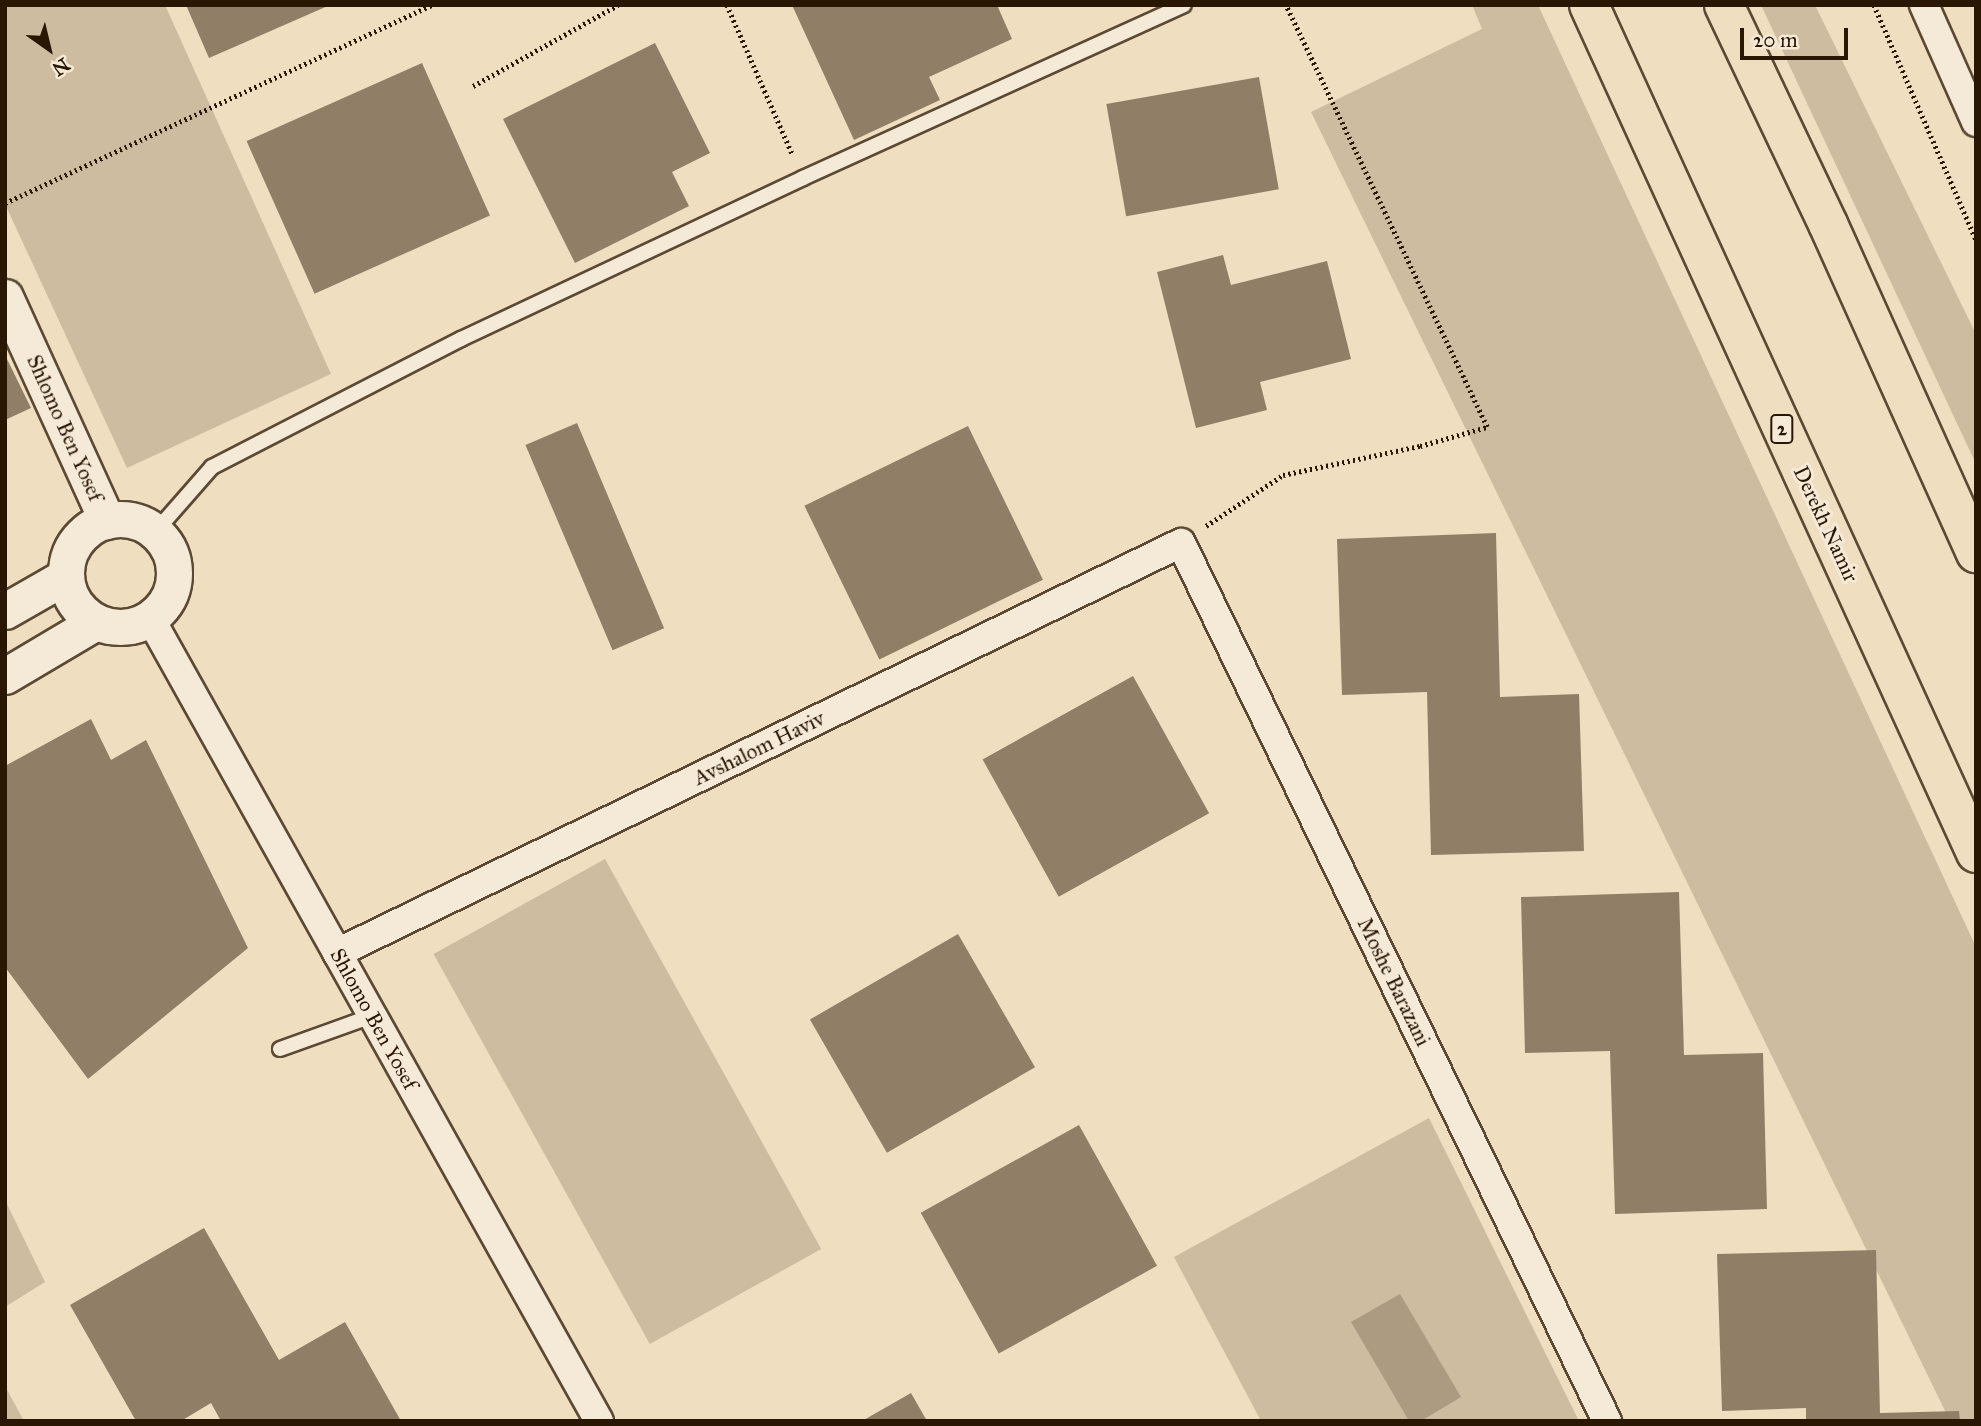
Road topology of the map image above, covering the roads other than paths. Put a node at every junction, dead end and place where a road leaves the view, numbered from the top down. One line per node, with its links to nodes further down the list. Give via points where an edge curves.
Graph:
1 (1184, 5): 8 (lane, via 461,339 212,467)
2 (1589, 5): 16 (highway, Derekh Namir / 2)
3 (1724, 5): 10 (highway)
4 (1924, 5): 5 (street)
5 (1976, 122)
6 (5, 297): 7 (street, Shlomo Ben Yosef)
7 (107, 521): 8 (street, via 124,519); 11 (street, via 76,541)
8 (155, 532): 13 (street, via 173,560 174,576 171,593)
9 (1181, 543): 17 (street, Avshalom Haviv); 21 (street, Moshe Barazani)
10 (1976, 553)
11 (66, 576): 12 (street); 14 (street, via 75,603)
12 (5, 611)
13 (150, 618): 14 (street, via 114,627); 17 (street, Shlomo Ben Yosef)
14 (96, 622): 15 (street)
15 (5, 676)
16 (1976, 853)
17 (337, 953): 18 (street, Shlomo Ben Yosef)
18 (372, 1016): 19 (lane); 20 (street, Shlomo Ben Yosef)
19 (280, 1049)
20 (599, 1421)
21 (1607, 1421)

